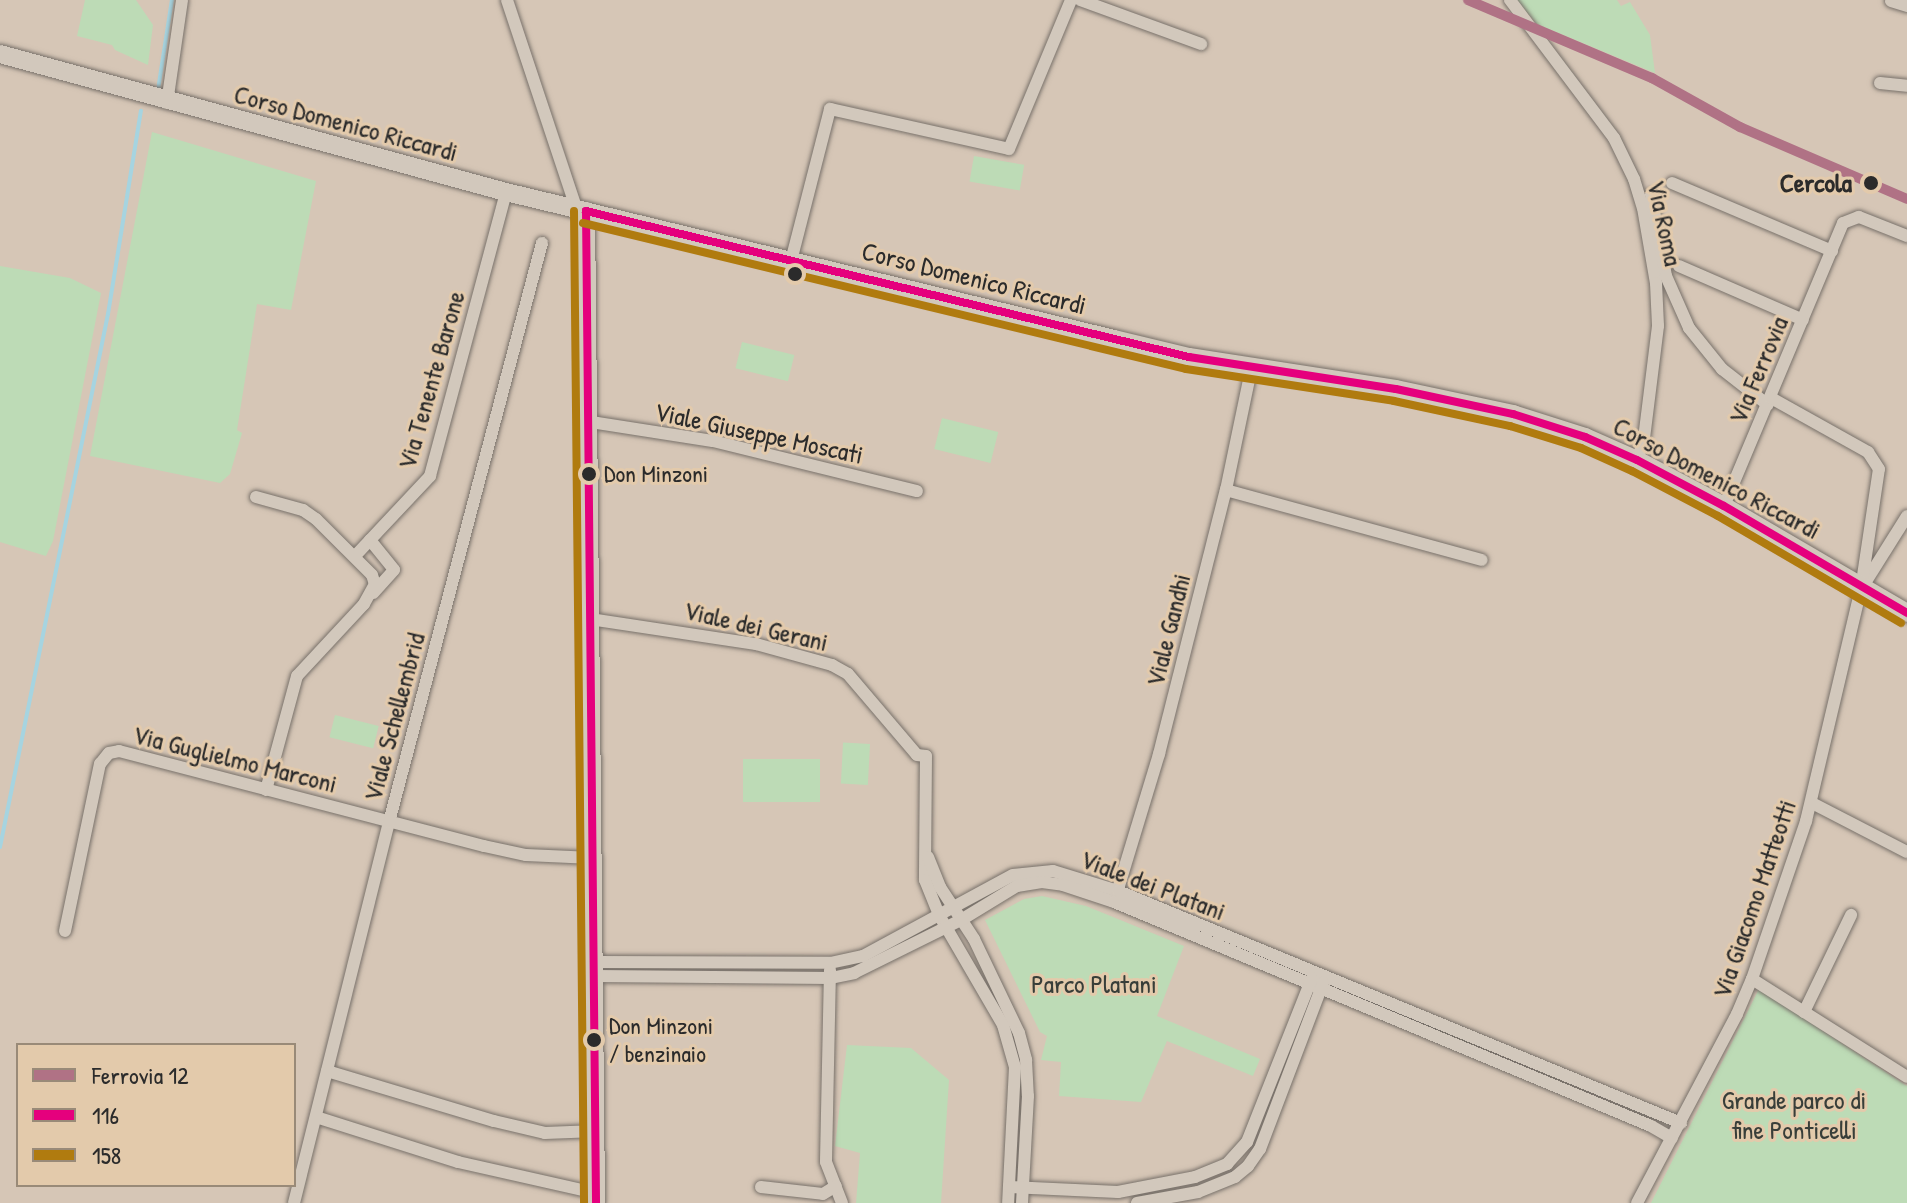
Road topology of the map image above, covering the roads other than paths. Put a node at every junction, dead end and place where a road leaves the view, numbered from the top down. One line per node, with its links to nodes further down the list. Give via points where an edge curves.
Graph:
1 (182, 0): 12 (street)
2 (507, 0): 16 (street)
3 (1071, 0): 20 (street, via 1009,149 830,109)
4 (1080, 0): 8 (street)
5 (1510, 0): 26 (street, Via Roma, via 1614,138 1643,208 1658,326)
6 (1891, 1): 7 (street)
7 (1907, 6)
8 (1201, 44)
9 (0, 54): 12 (main road, Corso Domenico Riccardi)
10 (1880, 83): 11 (street)
11 (1907, 86)
12 (167, 103): 14 (main road, Corso Domenico Riccardi)
13 (1672, 183): 19 (street)
14 (506, 192): 16 (main road, Corso Domenico Riccardi); 32 (street, Via Tenente Barone, via 430,476)
15 (1651, 195): 24 (street, via 1666,276 1689,328 1722,369)
16 (581, 210): 20 (main road, Corso Domenico Riccardi); 25 (main road)
17 (1907, 236): 19 (street, Via Ferrovia, via 1855,217 1843,223)
18 (542, 243): 41 (street, Viale Schellembrid)
19 (1832, 251): 22 (street, Via Ferrovia)
20 (791, 261): 23 (main road, Corso Domenico Riccardi, via 1174,353)
21 (1679, 266): 22 (street, Via Roma)
22 (1803, 320): 24 (street, Via Ferrovia)
23 (1252, 366): 26 (main road, Corso Domenico Riccardi, via 1513,414); 27 (street, Viale Gandhi)
24 (1770, 401): 30 (street, Via Ferrovia); 35 (street, via 1868,452 1879,469)
25 (591, 422): 28 (street, Viale Giuseppe Moscati, via 713,441); 38 (main road)
26 (1637, 460): 30 (main road, Corso Domenico Riccardi)
27 (1226, 490): 34 (street); 45 (street, Viale Gandhi, via 1159,754)
28 (917, 491)
29 (256, 497): 33 (street, via 303,510)
30 (1724, 506): 35 (main road, Corso Domenico Riccardi)
31 (1907, 516): 35 (street)
32 (370, 540): 33 (street, Via Tenente Barone); 36 (street, via 394,570)
33 (355, 556): 36 (street, via 372,575)
34 (1482, 560)
35 (1861, 589): 37 (main road, Corso Domenico Riccardi); 40 (street, Via Giacomo Matteotti)
36 (373, 593): 39 (street, via 297,676)
37 (1907, 613)
38 (590, 619): 42 (street, Viale dei Gerani, via 756,644 848,674 917,755 926,756); 44 (main road)
39 (266, 790): 41 (street, Via Guglielmo Marconi); 50 (street, Via Guglielmo Marconi, via 119,751 109,753 100,764)
40 (1812, 803): 43 (street); 54 (street, Via Giacomo Matteotti)
41 (389, 822): 44 (street, Via Guglielmo Marconi, via 506,851); 58 (street, Viale Schellembrid)
42 (925, 847): 46 (street, Viale dei Gerani); 47 (street, Viale dei Gerani, via 925,880)
43 (1907, 852)
44 (593, 858): 52 (main road)
45 (1116, 896): 46 (street, Viale dei Platani, via 1042,882 1017,886); 55 (street, Viale dei Platani)
46 (957, 914): 47 (street, Viale dei Platani); 49 (street, Viale dei Platani); 67 (street, Viale dei Gerani, via 1012,1015 1026,1060)
47 (939, 915): 49 (street, Viale dei Gerani); 51 (street, Viale dei Platani, via 863,956)
48 (1851, 915): 56 (street)
49 (948, 927): 53 (street, Viale dei Platani, via 869,969); 67 (street, Viale dei Gerani, via 1003,1025 1015,1067)
50 (65, 931)
51 (830, 963): 52 (street, Viale dei Platani); 53 (street)
52 (595, 969): 53 (street, Viale dei Platani); 62 (main road)
53 (831, 978): 65 (street, via 826,1162)
54 (1752, 979): 56 (street); 61 (street, Via Giacomo Matteotti)
55 (1318, 981): 61 (street, Viale dei Platani); 63 (street, Viale dei Platani); 64 (street, via 1247,1142 1227,1164); 69 (street, via 1260,1149 1235,1177)
56 (1804, 1012): 59 (street)
57 (1907, 1060): 59 (street)
58 (327, 1071): 60 (street, Viale Schellembrid); 62 (street, via 545,1133)
59 (1904, 1075)
60 (316, 1117): 68 (street, via 431,1155); 71 (street, Viale Schellembrid)
61 (1681, 1123): 63 (street, Via Giacomo Matteotti)
62 (596, 1131): 68 (main road)
63 (1672, 1138): 75 (street, Via Giacomo Matteotti)
64 (1195, 1177): 67 (street, via 1118,1192); 69 (street)
65 (836, 1186): 66 (street, via 823,1194); 72 (street)
66 (761, 1187)
67 (1019, 1195): 70 (street); 73 (street)
68 (596, 1198)
69 (1200, 1198): 74 (street)
70 (1008, 1202)
71 (294, 1203)
72 (842, 1203)
73 (1030, 1203)
74 (1137, 1203)
75 (1637, 1203)

